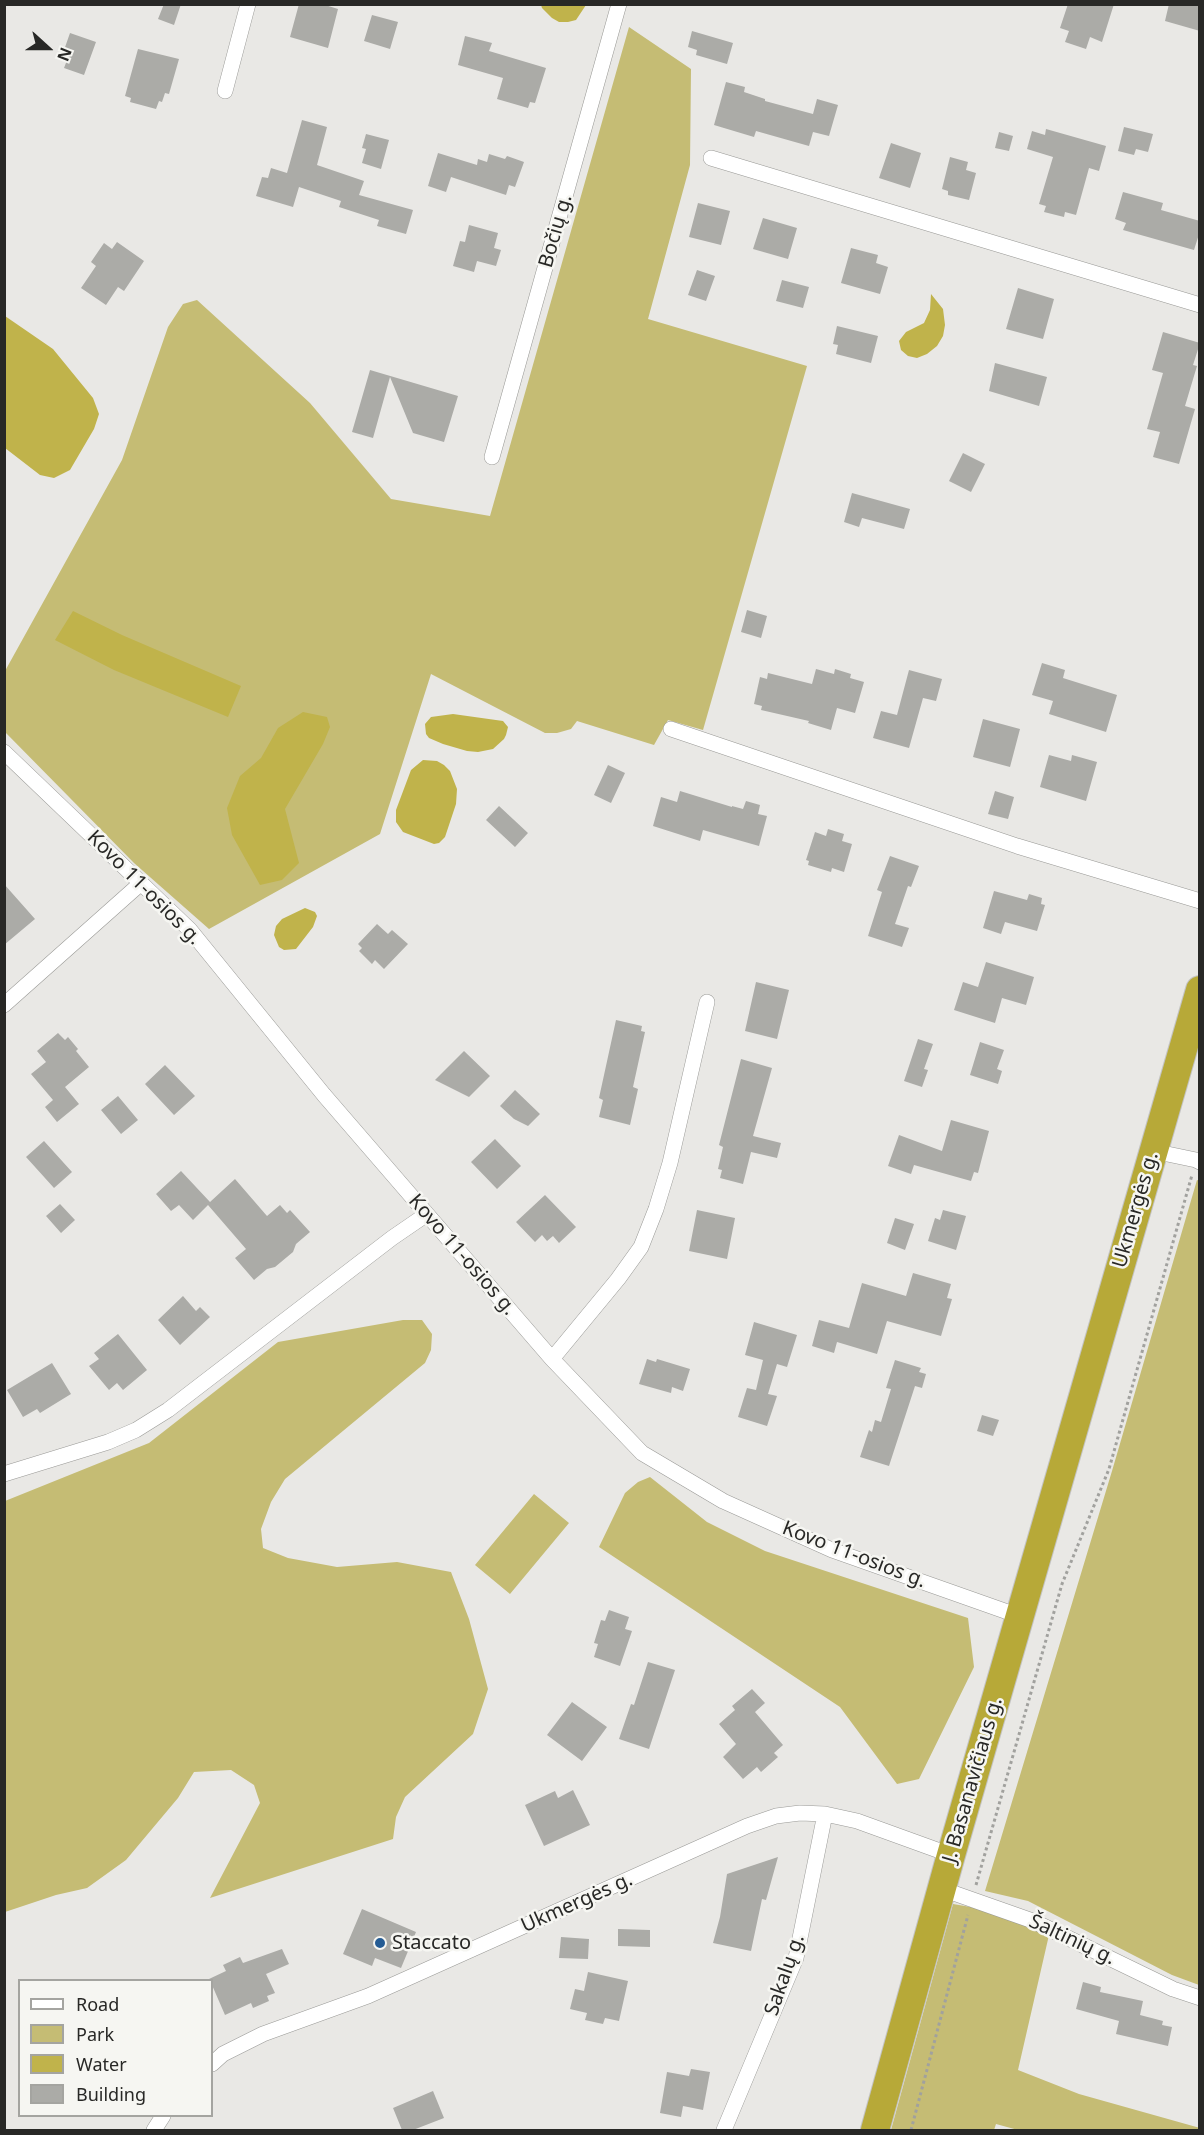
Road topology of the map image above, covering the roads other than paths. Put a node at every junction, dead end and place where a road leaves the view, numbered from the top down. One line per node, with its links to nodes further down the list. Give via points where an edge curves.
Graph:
1 (248, 4): 3 (street)
2 (619, 4): 6 (street, Bočių g.)
3 (225, 91)
4 (711, 158): 5 (street)
5 (1200, 305)
6 (492, 457)
7 (671, 729): 10 (street, via 1017,846)
8 (4, 752): 9 (street, Kovo 11-osios g.)
9 (140, 884): 13 (street); 16 (street, Kovo 11-osios g., via 190,930)
10 (1200, 900)
11 (1200, 990): 14 (highway, Ukmergės g.)
12 (707, 1002): 17 (street, via 670,1162 640,1247)
13 (4, 1005)
14 (1153, 1151): 15 (street); 18 (highway, Ukmergės g.)
15 (1198, 1161)
16 (427, 1214): 17 (street, Kovo 11-osios g.); 19 (street, via 136,1430)
17 (552, 1359): 20 (street, Kovo 11-osios g., via 642,1453 723,1501 832,1550)
18 (1073, 1430): 20 (highway, J. Basanavičiaus g.)
19 (4, 1474)
20 (1019, 1616): 22 (highway, J. Basanavičiaus g.)
21 (825, 1814): 22 (street, Ukmergės g., via 857,1821); 25 (street, Ukmergės g., via 800,1812 747,1826 368,1996 263,2034); 28 (street, Sakalų g., via 796,1958)
22 (951, 1855): 23 (highway, J. Basanavičiaus g.)
23 (942, 1889): 24 (street, Šaltinių g., via 1033,1921 1173,1989); 29 (highway, J. Basanavičiaus g.)
24 (1200, 1998)
25 (213, 2063)
26 (162, 2117): 27 (street)
27 (154, 2130)
28 (724, 2130)
29 (875, 2130)

